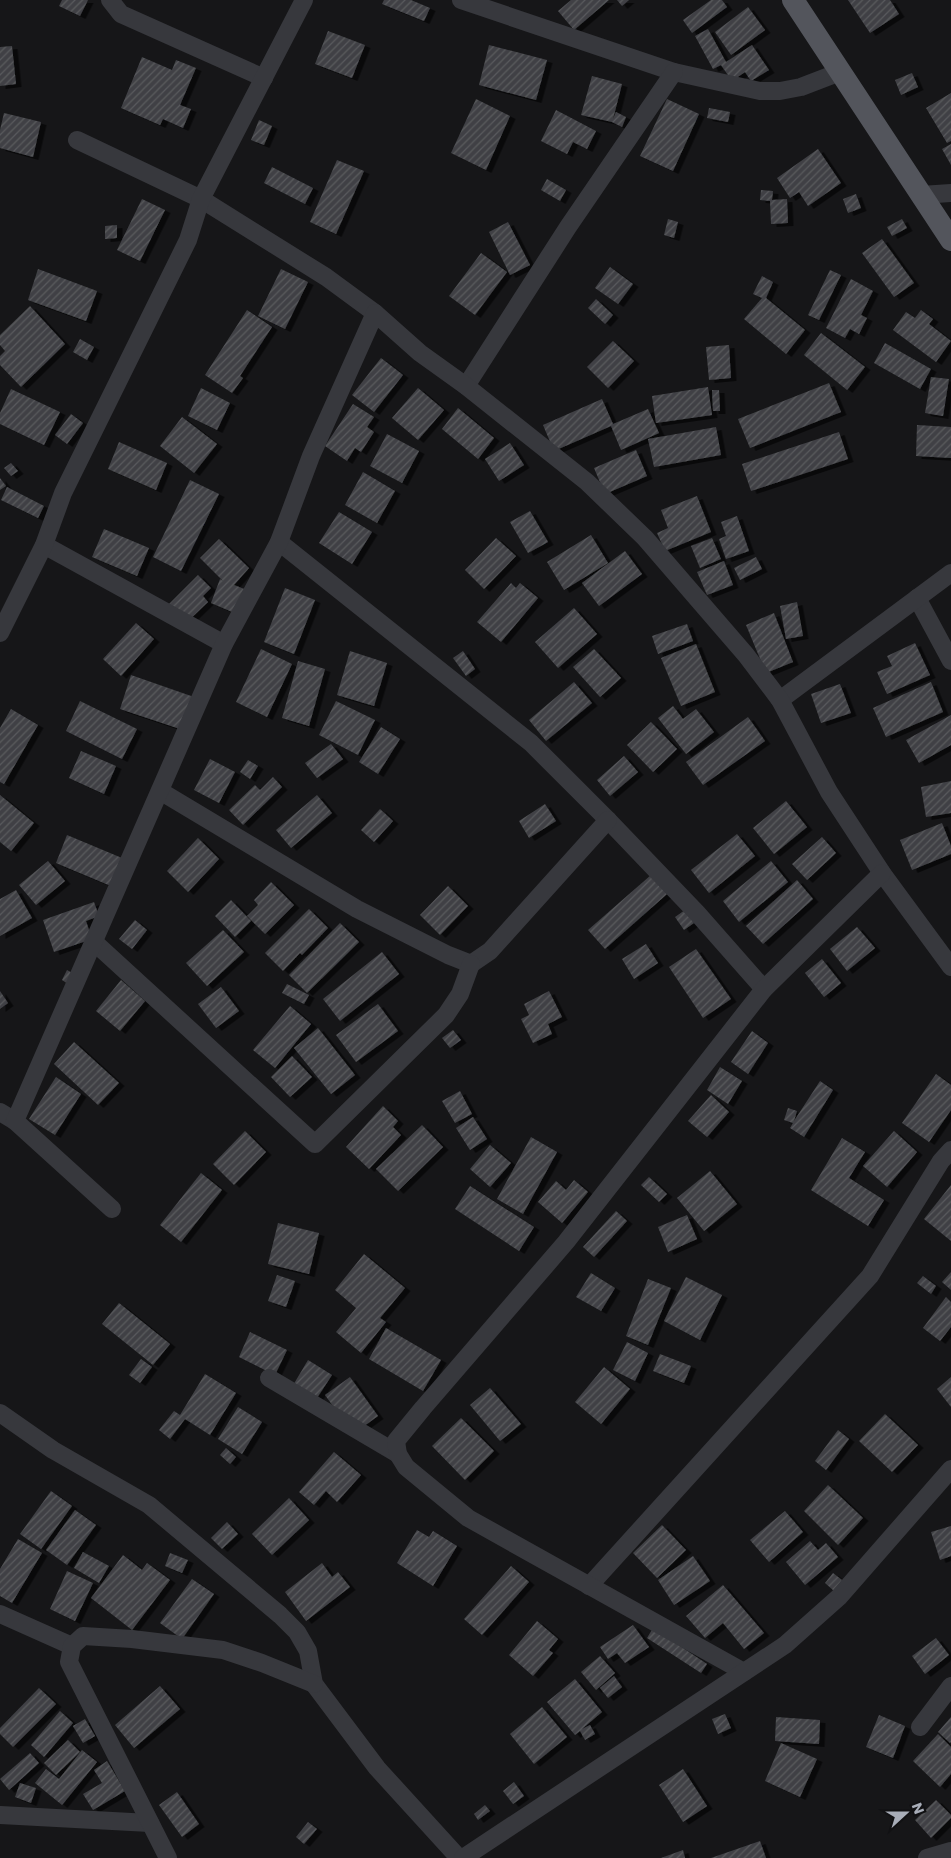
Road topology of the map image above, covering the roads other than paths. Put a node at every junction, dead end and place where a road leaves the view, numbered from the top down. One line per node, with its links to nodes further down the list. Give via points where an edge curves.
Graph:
1 (110, 0): 7 (street, via 120,14)
2 (304, 0): 7 (street)
3 (461, 0): 5 (street)
4 (793, 0): 6 (main road)
5 (674, 72): 6 (street, via 760,91 801,87); 14 (street, via 568,227)
6 (840, 72): 10 (main road)
7 (264, 78): 11 (street)
8 (76, 140): 11 (street)
9 (951, 192): 10 (street)
10 (921, 195): 12 (main road)
11 (201, 199): 13 (street, via 326,277); 16 (street, via 188,240 63,493)
12 (951, 240)
13 (375, 313): 14 (street, via 420,353); 15 (street, via 311,456)
14 (466, 386): 22 (street, via 587,482 645,538)
15 (279, 542): 20 (street); 24 (street, via 531,743)
16 (44, 545): 19 (street); 20 (street)
17 (951, 573): 18 (street)
18 (917, 598): 21 (street); 22 (street)
19 (0, 633)
20 (224, 644): 23 (street)
21 (951, 661)
22 (780, 700): 25 (street, via 828,792)
23 (160, 791): 26 (street); 27 (street, via 357,909)
24 (608, 820): 27 (street, via 490,951); 29 (street)
25 (882, 873): 28 (street); 29 (street)
26 (94, 942): 27 (street, via 316,1144 446,1015 460,994); 31 (street)
27 (472, 964)
28 (951, 967)
29 (764, 989): 36 (street, via 566,1242 396,1441)
30 (0, 1112): 31 (street)
31 (15, 1121): 33 (street)
32 (951, 1150): 38 (street, via 870,1276)
33 (112, 1209)
34 (269, 1378): 36 (street)
35 (0, 1412): 42 (street, via 53,1450 149,1505 280,1615 297,1632 308,1651)
36 (398, 1454): 38 (street, via 406,1467 468,1518)
37 (951, 1469): 41 (street, via 839,1597 785,1645)
38 (589, 1586): 41 (street)
39 (0, 1614): 40 (street)
40 (72, 1646): 42 (street, via 83,1636 132,1638 223,1650); 46 (street, via 69,1662)
41 (744, 1672): 50 (street)
42 (314, 1684): 49 (street, via 377,1768)
43 (951, 1686): 44 (street)
44 (920, 1728)
45 (0, 1815): 46 (street)
46 (150, 1823): 48 (street)
47 (951, 1851): 51 (street)
48 (168, 1858)
49 (459, 1858)
50 (463, 1858)
51 (927, 1858)

